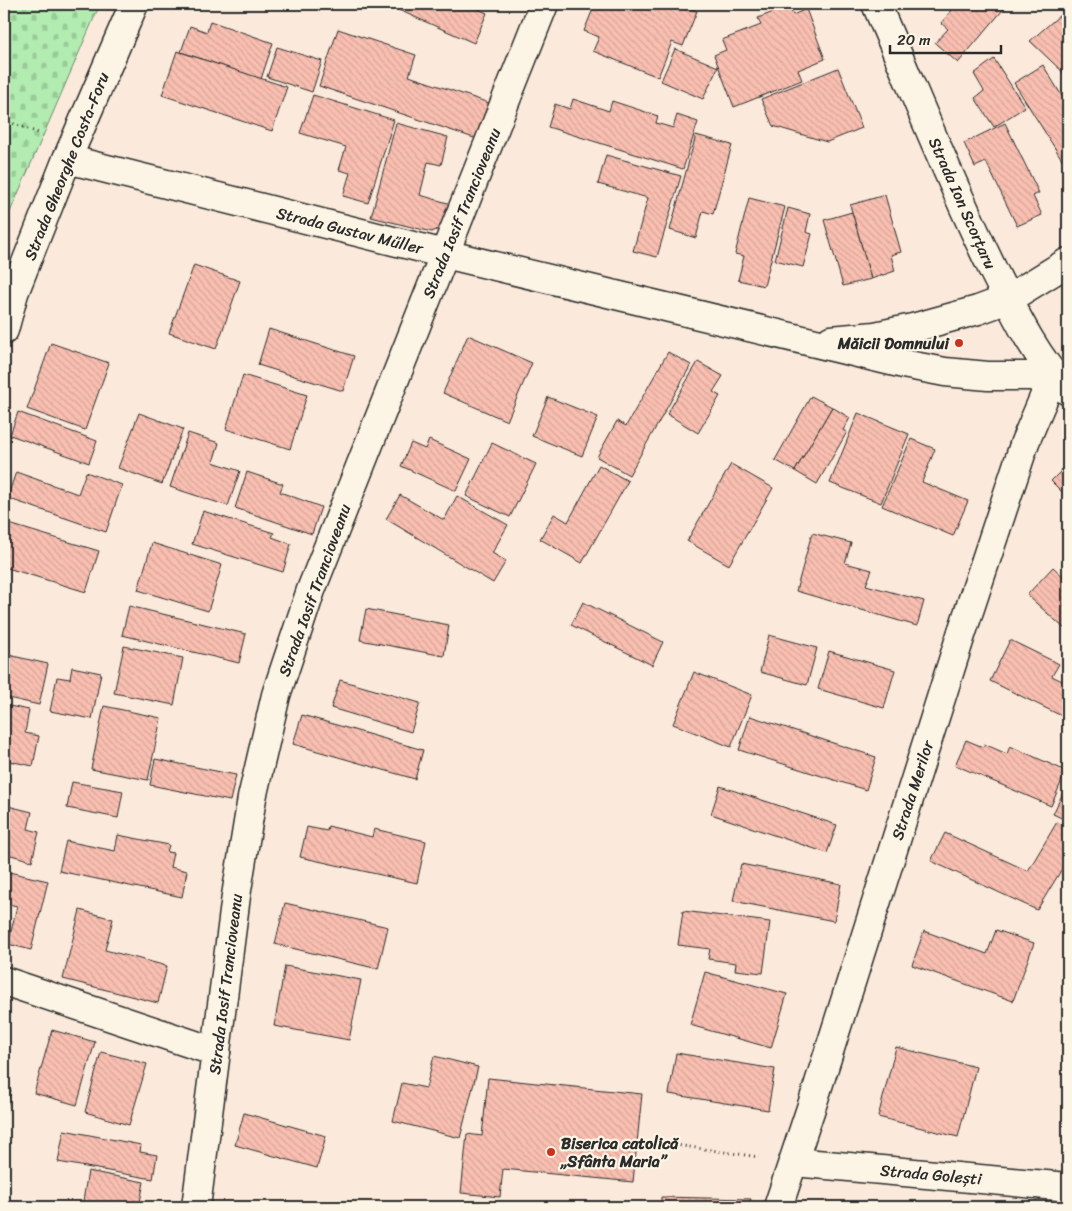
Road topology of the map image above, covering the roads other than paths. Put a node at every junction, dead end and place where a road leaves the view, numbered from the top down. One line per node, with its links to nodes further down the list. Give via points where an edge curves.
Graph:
1 (134, 4): 4 (street, Strada Gheorghe Costa-Foru)
2 (544, 4): 5 (street, Strada Iosif Trancioveanu)
3 (876, 4): 8 (street, Strada Ion Scorțaru, via 957,192)
4 (70, 152): 5 (street, Strada Gustav Műller); 7 (street, Strada Gheorghe Costa-Foru)
5 (444, 254): 10 (street, Strada Gustav Műller); 13 (street, Strada Iosif Trancioveanu, via 311,590 276,695 252,798)
6 (1068, 262): 8 (street, Strada Gustav Műller)
7 (9, 292): 9 (street, Strada Gheorghe Costa-Foru)
8 (1008, 299): 10 (street, Strada Gustav Műller, via 876,336); 11 (street, Strada Ion Scorțaru)
9 (4, 330)
10 (809, 342): 11 (street, Strada Gustav Műller, via 945,372)
11 (1061, 384): 14 (street, Strada Merilor, via 1025,442)
12 (4, 981): 13 (street)
13 (216, 1052): 16 (street, Strada Iosif Trancioveanu)
14 (794, 1162): 15 (street, Strada Golești); 17 (street, Strada Merilor)
15 (1068, 1187)
16 (196, 1207)
17 (778, 1207)

